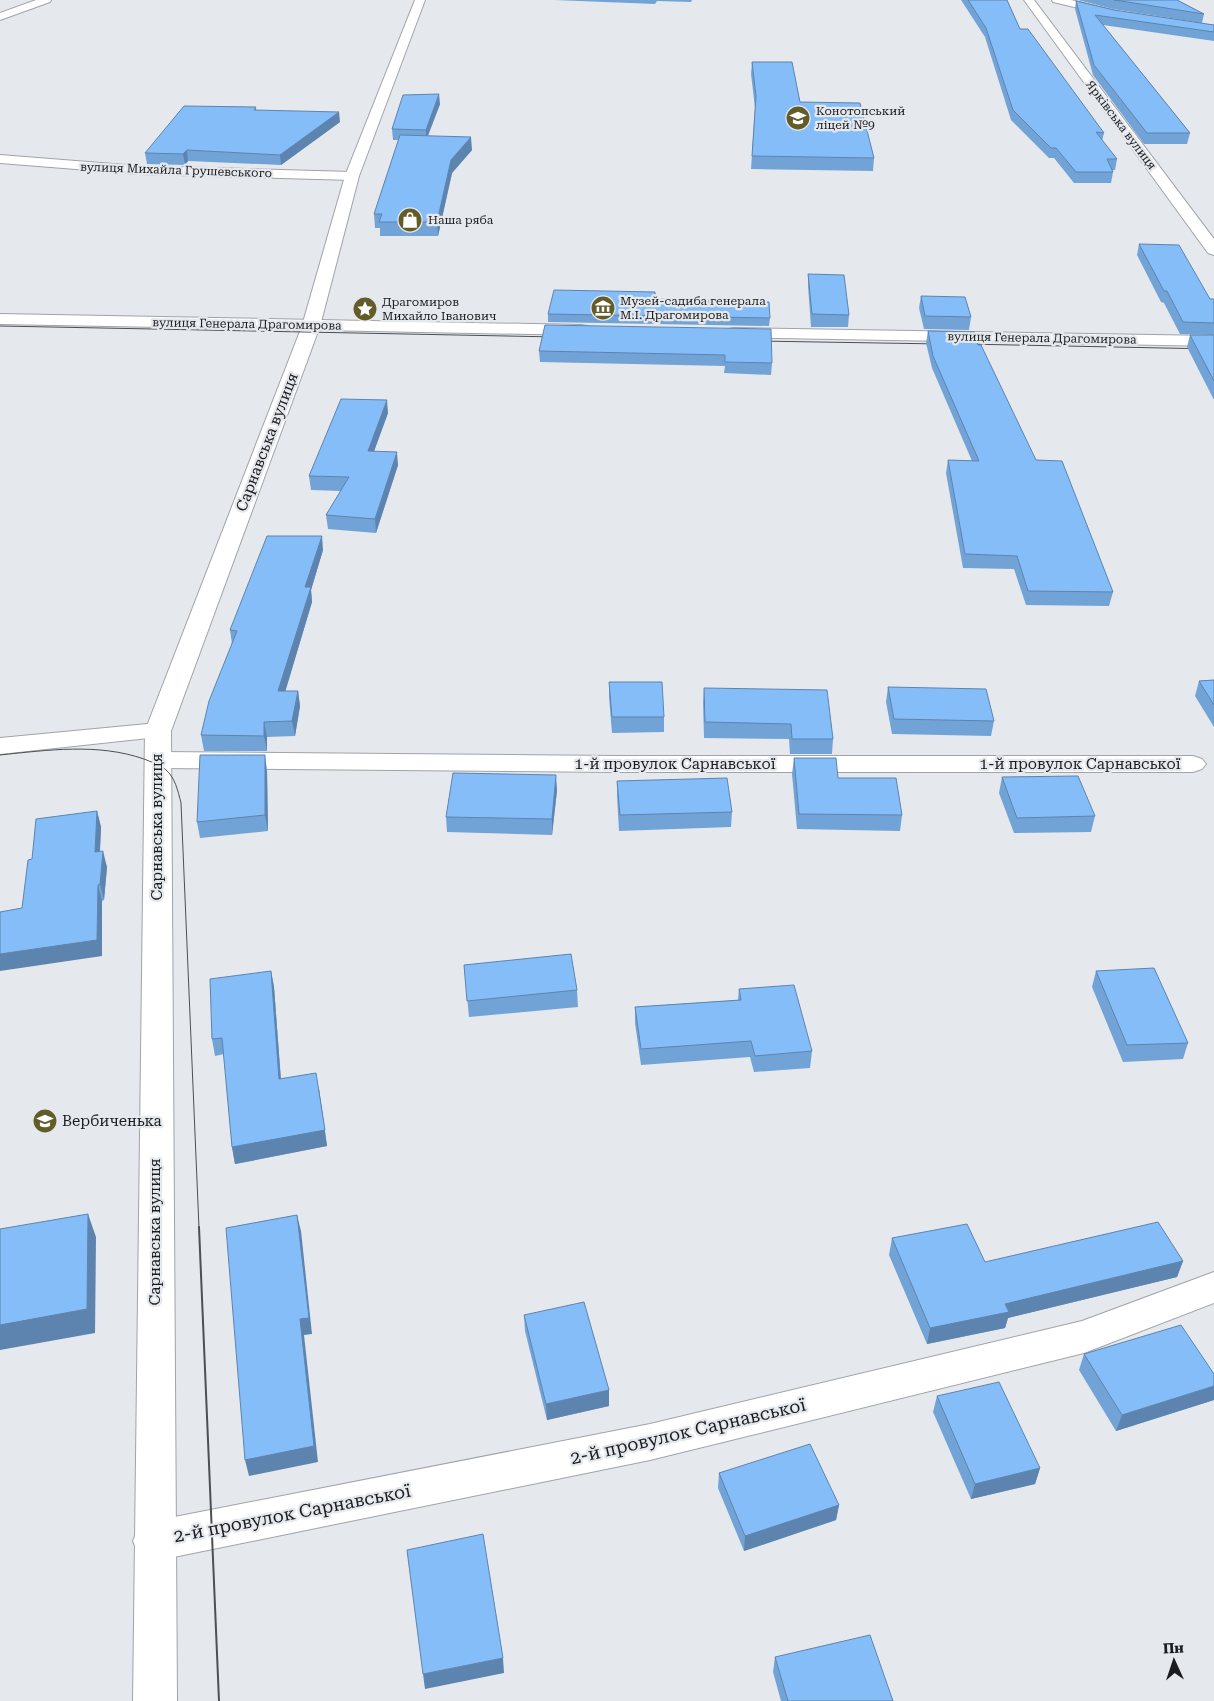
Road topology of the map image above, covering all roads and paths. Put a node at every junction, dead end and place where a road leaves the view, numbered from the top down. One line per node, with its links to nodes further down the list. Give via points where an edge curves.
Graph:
1 (46, 0): 6 (street)
2 (420, 0): 8 (street, Сарнавська вулиця)
3 (1029, 0): 9 (street, Ярківська вулиця)
4 (1057, 0): 5 (street)
5 (1122, 15)
6 (0, 16)
7 (0, 160): 8 (street, вулиця Михайла Грушевського, via 140,170)
8 (352, 176): 11 (street, Сарнавська вулиця)
9 (1214, 250)
10 (0, 319): 11 (street, вулиця Генерала Драгомирова)
11 (311, 326): 12 (street, вулиця Генерала Драгомирова); 15 (street, Сарнавська вулиця)
12 (599, 331)
13 (718, 333): 14 (street, вулиця Генерала Драгомирова)
14 (1214, 341)
15 (158, 731): 16 (street); 17 (street, Сарнавська вулиця)
16 (0, 746)
17 (158, 760): 18 (street, 1-й провулок Сарнавської); 20 (street, Сарнавська вулиця)
18 (1193, 764)
19 (1214, 1287): 20 (street, 2-й провулок Сарнавської, via 1084,1337 650,1442)
20 (154, 1541): 21 (street, Сарнавська вулиця)
21 (155, 1701)

